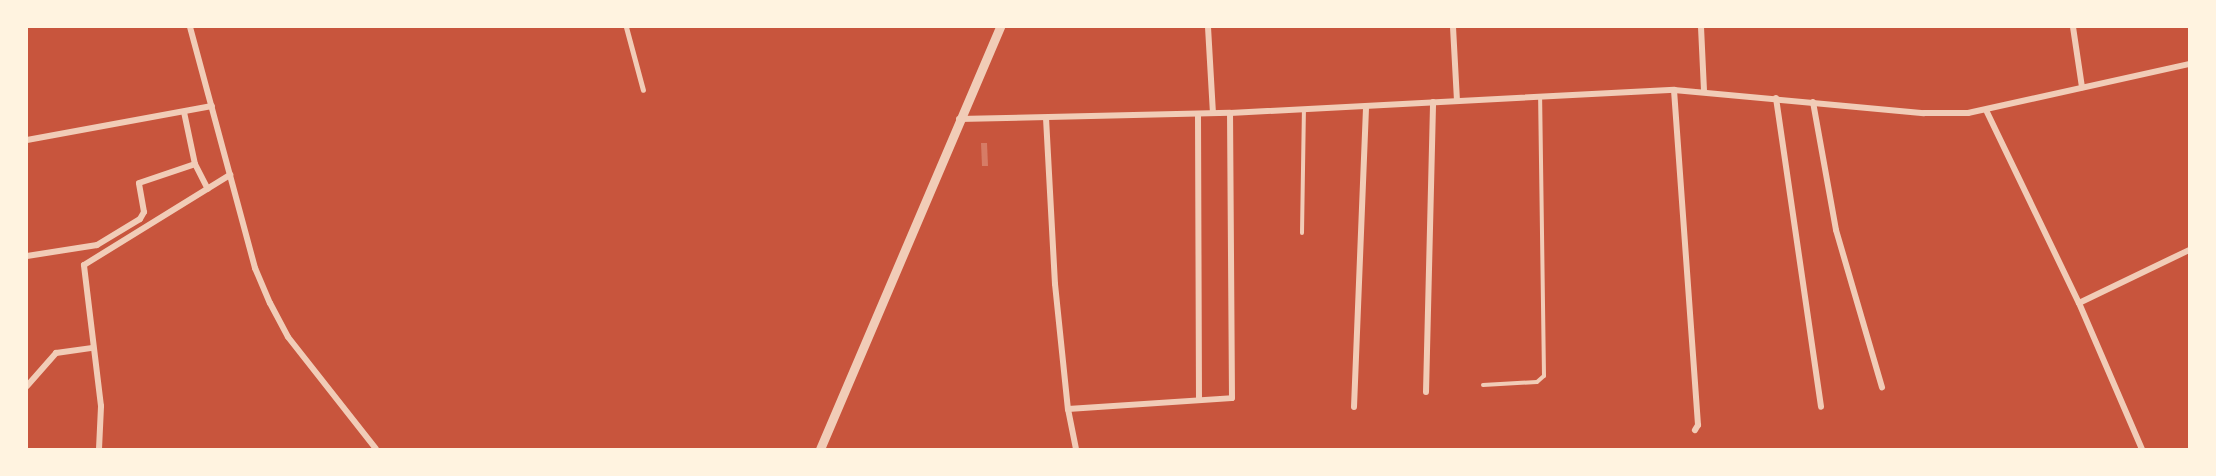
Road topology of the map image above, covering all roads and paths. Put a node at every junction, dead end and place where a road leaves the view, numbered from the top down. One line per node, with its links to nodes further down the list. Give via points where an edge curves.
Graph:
1 (190, 27): 18 (street)
2 (626, 27): 10 (street)
3 (1000, 27): 27 (street)
4 (1208, 27): 23 (street)
5 (1453, 27): 15 (street)
6 (1701, 27): 12 (street)
7 (2073, 27): 9 (street)
8 (2189, 64): 9 (street)
9 (2082, 87): 21 (street)
10 (643, 90)
11 (1674, 90): 12 (street); 13 (street); 45 (street, via 1698,425)
12 (1704, 90): 14 (street)
13 (1540, 97): 15 (street); 37 (lane, via 1544,375 1537,382)
14 (1776, 98): 17 (street); 43 (street)
15 (1457, 101): 16 (street)
16 (1433, 102): 19 (street); 40 (street)
17 (1813, 102): 21 (street, via 1924,113); 39 (street, via 1836,230)
18 (212, 106): 22 (street); 30 (street)
19 (1366, 106): 20 (street); 42 (street)
20 (1304, 109): 24 (street); 32 (lane)
21 (1986, 110): 35 (street)
22 (184, 112): 28 (street); 29 (street)
23 (1213, 113): 24 (street); 25 (street)
24 (1230, 113): 41 (street, via 1232,398)
25 (1198, 114): 26 (street); 41 (street)
26 (1046, 118): 27 (street); 44 (street)
27 (959, 119): 48 (street)
28 (27, 140)
29 (195, 164): 31 (street); 34 (street, via 139,183 144,212 140,219 97,245)
30 (230, 175): 31 (street); 47 (street, via 255,268 288,337)
31 (208, 189): 36 (street, via 84,265)
32 (1302, 233)
33 (2189, 250): 35 (street)
34 (27, 256)
35 (2079, 303): 50 (street)
36 (91, 348): 38 (street, via 56,353); 46 (street, via 101,406)
37 (1483, 385)
38 (27, 386)
39 (1882, 387)
40 (1426, 392)
41 (1198, 399): 44 (street)
42 (1354, 407)
43 (1821, 407)
44 (1068, 409): 49 (street)
45 (1695, 430)
46 (99, 449)
47 (376, 449)
48 (820, 449)
49 (1076, 449)
50 (2142, 449)

